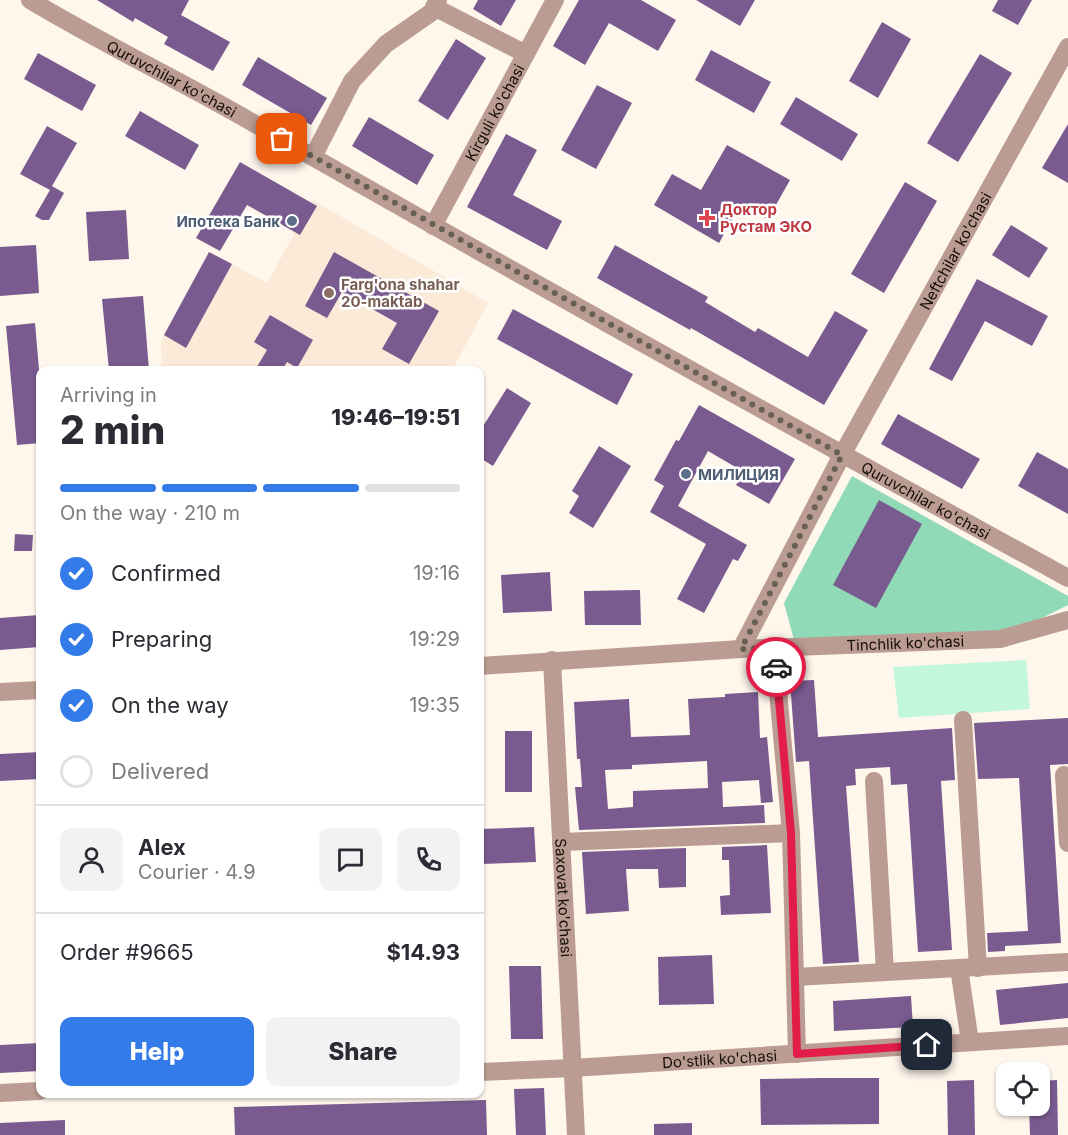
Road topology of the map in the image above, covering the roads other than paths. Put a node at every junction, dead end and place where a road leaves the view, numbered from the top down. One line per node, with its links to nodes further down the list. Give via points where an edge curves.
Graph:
1 (30, 0): 6 (street, Quruvchilar ko'chasi)
2 (555, 0): 5 (street, Kirguli ko'chasi)
3 (436, 4): 5 (street); 6 (street, via 432,12 386,44 352,81)
4 (1068, 47): 8 (street, Neftchilar ko'chasi)
5 (526, 54): 7 (street, Kirguli ko'chasi)
6 (313, 157): 7 (street, Quruvchilar ko'chasi)
7 (433, 226): 8 (street, Quruvchilar ko'chasi)
8 (842, 455): 9 (street, Quruvchilar ko'chasi); 12 (street)
9 (1068, 578)
10 (1068, 620): 11 (street, Tinchlik ko'chasi, via 1000,639)
11 (774, 648): 12 (street, Tinchlik ko'chasi); 20 (street)
12 (741, 649): 13 (street, Tinchlik ko'chasi)
13 (552, 660): 14 (street, Tinchlik ko'chasi); 21 (street, Saxovat ko'chasi)
14 (484, 666)
15 (36, 690): 16 (street)
16 (0, 692)
17 (963, 720): 25 (street)
18 (1064, 775): 22 (street)
19 (874, 781): 26 (street)
20 (791, 833): 21 (street); 27 (street)
21 (561, 842): 31 (street, Saxovat ko'chasi)
22 (1068, 843)
23 (1068, 962): 25 (street)
24 (959, 968): 25 (street); 26 (street); 29 (street)
25 (978, 968)
26 (885, 972): 27 (street)
27 (795, 977): 30 (street)
28 (1068, 1036): 29 (street, Do'stlik ko'chasi)
29 (970, 1042): 30 (street, Do'stlik ko'chasi)
30 (797, 1054): 31 (street, Do'stlik ko'chasi)
31 (573, 1068): 32 (street, Do'stlik ko'chasi); 35 (street, Saxovat ko'chasi)
32 (484, 1071)
33 (36, 1091): 34 (street)
34 (0, 1092)
35 (576, 1135)

